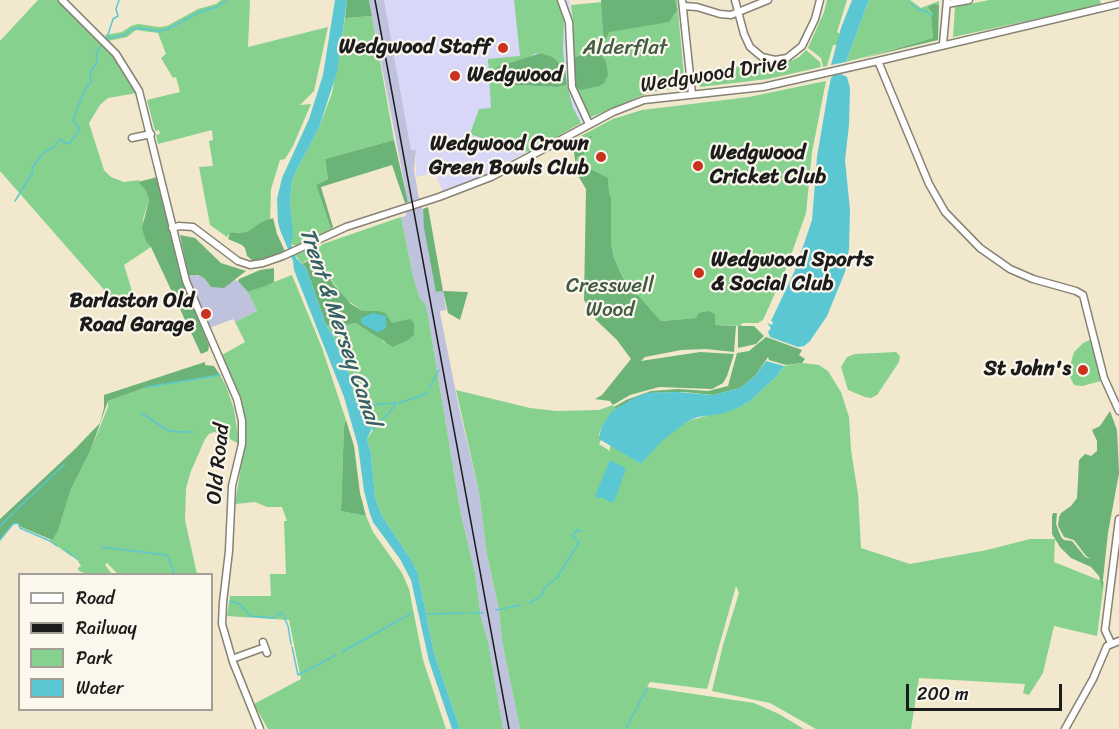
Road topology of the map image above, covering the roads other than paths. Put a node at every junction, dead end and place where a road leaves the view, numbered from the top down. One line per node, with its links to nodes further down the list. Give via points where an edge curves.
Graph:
1 (62, 0): 17 (street, Old Road, via 129,72 141,95)
2 (561, 0): 16 (street, via 569,22 572,87)
3 (735, 0): 12 (street)
4 (768, 0): 12 (street)
5 (820, 0): 12 (street, via 802,46 779,60 753,51)
6 (969, 0): 7 (street)
7 (947, 2): 13 (street)
8 (682, 3): 9 (street); 15 (street)
9 (696, 3): 12 (street, via 720,14)
10 (1105, 4): 11 (street, Wedgwood Drive); 13 (street, Wedgwood Drive)
11 (1119, 4)
12 (737, 13)
13 (943, 44): 14 (street, Wedgwood Drive)
14 (878, 61): 15 (street, Wedgwood Drive, via 763,87); 20 (street, via 929,184 945,212 980,248 1010,269 1083,295 1104,378)
15 (692, 94): 16 (street, Wedgwood Drive, via 644,100)
16 (589, 124): 19 (street, Wedgwood Drive, via 491,177 346,227 263,263 246,264 228,255 193,227)
17 (151, 134): 18 (street); 19 (street, Old Road)
18 (132, 138)
19 (172, 228): 25 (street, Old Road, via 186,280 234,391 242,421 242,444 231,486 222,614)
20 (1119, 411)
21 (1119, 519): 23 (street, via 1105,630)
22 (1119, 641): 23 (street)
23 (1111, 643): 27 (street)
24 (265, 647): 25 (street)
25 (232, 659): 26 (street, Old Road)
26 (260, 729)
27 (1065, 729)

